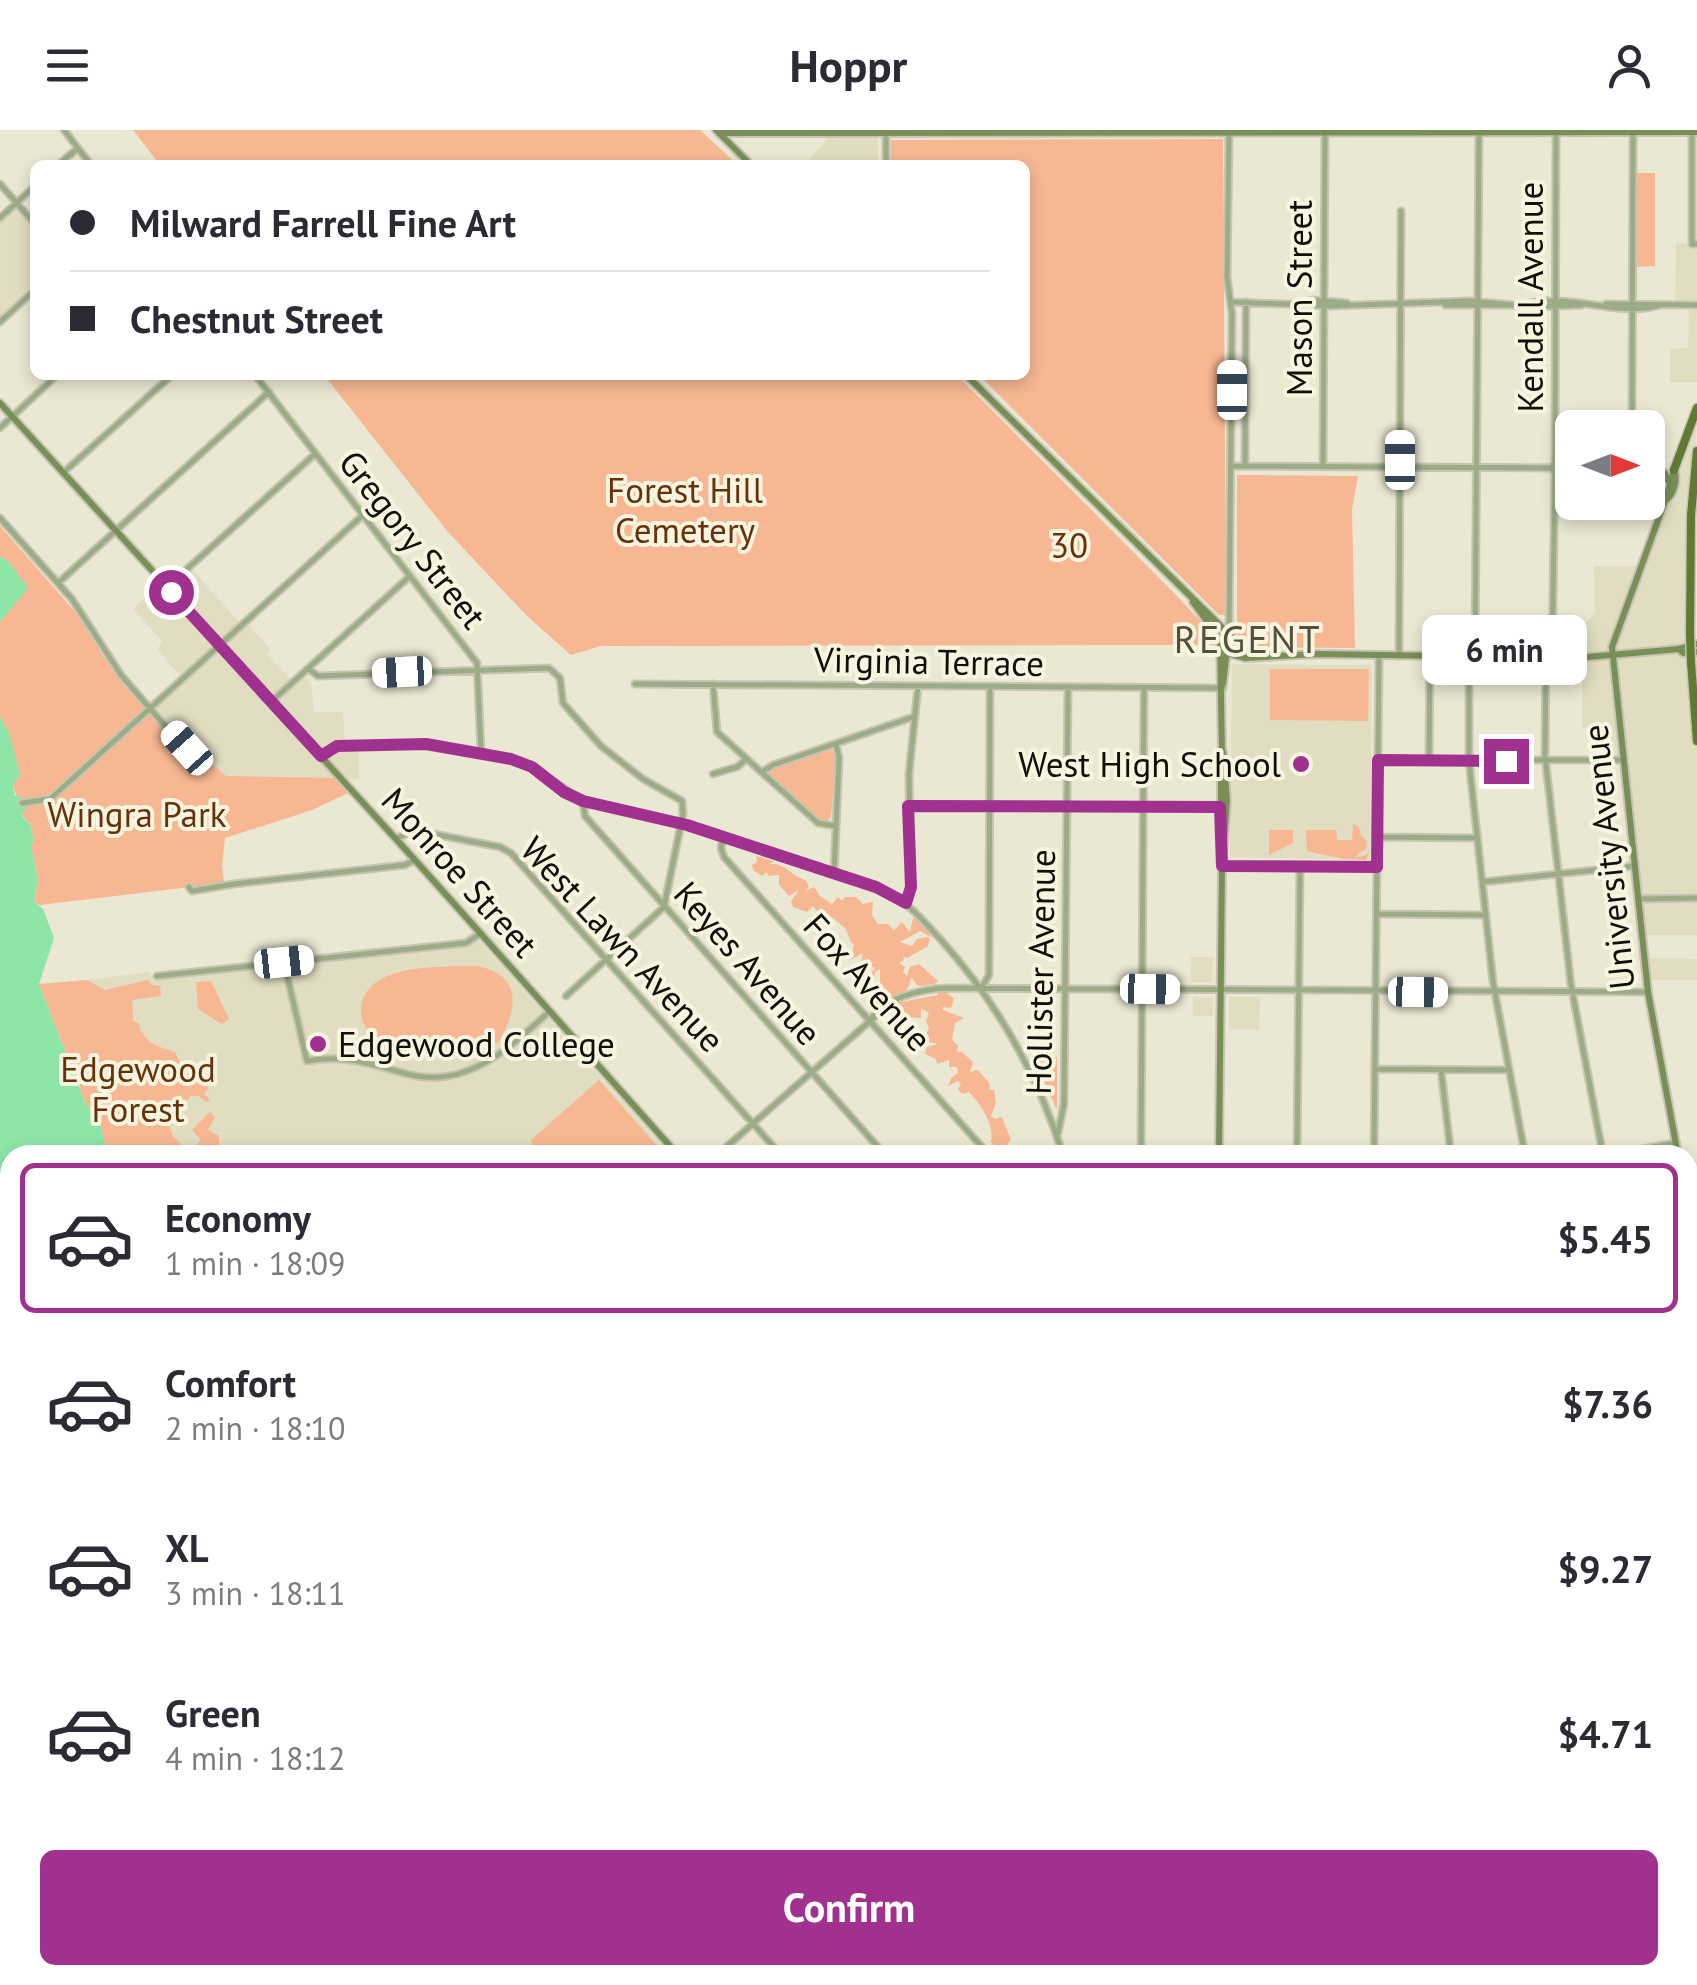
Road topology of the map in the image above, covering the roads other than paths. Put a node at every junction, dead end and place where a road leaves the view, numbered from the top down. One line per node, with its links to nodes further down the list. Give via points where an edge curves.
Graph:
1 (64, 130): 15 (street)
2 (718, 131): 3 (street); 18 (street)
3 (801, 131): 4 (street)
4 (886, 131): 5 (street); 19 (street)
5 (972, 131): 6 (street)
6 (1058, 131): 7 (street)
7 (1140, 131): 8 (street)
8 (1229, 131): 9 (street); 32 (street)
9 (1326, 131): 10 (street); 29 (street, Mason Street)
10 (1404, 131): 11 (street)
11 (1479, 131): 12 (street); 31 (street)
12 (1556, 131): 13 (street); 33 (street, Kendall Avenue)
13 (1632, 132): 14 (street); 34 (street)
14 (1695, 132): 26 (street)
15 (78, 148): 16 (street); 17 (street)
16 (64, 160)
17 (88, 160)
18 (746, 160)
19 (886, 160)
20 (0, 184): 22 (street)
21 (30, 190): 22 (street)
22 (16, 203): 24 (street); 25 (street)
23 (1401, 211): 30 (street)
24 (0, 218)
25 (30, 218)
26 (1697, 244)
27 (30, 295): 36 (street)
28 (1246, 302): 29 (street); 32 (street); 51 (street)
29 (1324, 303): 30 (street); 53 (street, Mason Street)
30 (1400, 304): 31 (street); 54 (street)
31 (1478, 304): 33 (street); 55 (street)
32 (1231, 305): 50 (street)
33 (1555, 305): 34 (street); 44 (street, Kendall Avenue)
34 (1632, 305): 35 (street); 45 (street)
35 (1697, 305)
36 (0, 322)
37 (52, 380): 46 (street)
38 (166, 380): 58 (street)
39 (258, 380): 41 (street, Gregory Street)
40 (971, 380): 69 (street)
41 (268, 392): 49 (street, Gregory Street); 65 (street)
42 (0, 404): 46 (street, Monroe Street)
43 (1697, 408): 57 (main road)
44 (1555, 410)
45 (1632, 410)
46 (12, 416): 47 (street); 58 (street, Monroe Street)
47 (0, 428)
48 (1697, 451): 96 (main road, bridge, via 1690,634)
49 (315, 454): 62 (street, Gregory Street); 68 (street)
50 (1231, 466): 51 (street); 70 (street)
51 (1245, 466): 53 (street)
52 (1665, 466): 57 (street)
53 (1323, 467): 54 (street)
54 (1400, 468): 55 (street); 79 (street)
55 (1476, 468): 56 (street); 82 (street)
56 (1555, 468): 83 (street, Kendall Avenue)
57 (1674, 470): 60 (street); 61 (street, via 1676,482)
58 (63, 473): 65 (street, Monroe Street)
59 (1665, 474): 60 (street)
60 (1668, 484): 61 (street)
61 (1665, 501)
62 (363, 515): 66 (street, Gregory Street); 71 (street)
63 (0, 518): 67 (street)
64 (1658, 520): 81 (street, University Avenue)
65 (115, 530): 67 (street); 68 (street, Monroe Street)
66 (410, 576): 84 (street, Gregory Street); 85 (street)
67 (58, 583): 94 (street)
68 (167, 587): 71 (street, Monroe Street)
69 (1192, 600): 70 (street); 73 (street)
70 (1227, 631): 73 (street); 76 (street); 77 (street, via 1248,652)
71 (218, 644): 93 (street, Monroe Street); 94 (street)
72 (1697, 644): 74 (street)
73 (1220, 645): 76 (street); 90 (street)
74 (1679, 649): 75 (street); 81 (street)
75 (1697, 652)
76 (1227, 653): 77 (street); 90 (street)
77 (1271, 656): 78 (street)
78 (1379, 656): 79 (street); 102 (street)
79 (1398, 656): 80 (street)
80 (1430, 656): 82 (street); 104 (street)
81 (1612, 656): 83 (street); 103 (street, University Avenue)
82 (1472, 657): 83 (street); 105 (street)
83 (1549, 657): 106 (street, Kendall Avenue)
84 (479, 668): 85 (street, via 318,676); 98 (street, Gregory Street); 116 (street, via 546,666 560,678 563,703 601,746 682,800)
85 (309, 669): 93 (street)
86 (635, 684): 87 (street, Virginia Terrace)
87 (713, 684): 88 (street, Virginia Terrace); 101 (street, via 716,732)
88 (918, 686): 89 (street, Virginia Terrace); 95 (street)
89 (990, 687): 91 (street, Virginia Terrace); 112 (street)
90 (1222, 687): 92 (street, Virginia Terrace); 115 (street)
91 (1068, 688): 92 (street, Virginia Terrace); 113 (street, Hollister Avenue)
92 (1144, 688): 114 (street)
93 (272, 701): 100 (street, Monroe Street)
94 (151, 708): 99 (street); 110 (street, via 50,799)
95 (913, 716): 97 (street); 111 (street)
96 (1697, 741)
97 (836, 745): 107 (street); 117 (street)
98 (481, 752): 100 (street, via 398,744 337,746); 109 (street, via 532,767)
99 (192, 756)
100 (321, 756): 121 (street, Monroe Street)
101 (746, 760): 107 (street); 108 (street)
102 (1378, 760): 104 (street); 118 (street)
103 (1622, 760): 106 (street); 124 (street, University Avenue)
104 (1429, 761): 105 (street)
105 (1469, 761): 106 (street); 120 (street)
106 (1546, 761): 128 (street, Kendall Avenue)
107 (762, 773): 117 (street, via 819,824)
108 (712, 774)
109 (583, 801): 116 (street); 134 (street, Keyes Avenue, via 583,813)
110 (22, 803)
111 (908, 806): 112 (street); 133 (street)
112 (990, 806): 113 (street); 141 (street, via 989,975)
113 (1067, 806): 114 (street); 142 (street, Hollister Avenue)
114 (1144, 806): 115 (street); 143 (street)
115 (1223, 807): 123 (street)
116 (681, 824): 119 (street); 134 (street)
117 (835, 826): 127 (street)
118 (1378, 836): 120 (street); 126 (street)
119 (723, 838): 127 (street); 152 (street, Fox Avenue, via 724,858)
120 (1478, 838): 129 (street)
121 (396, 839): 122 (street, Monroe Street); 138 (street, West Lawn Avenue, via 414,830 506,850)
122 (415, 860): 130 (street, via 215,890); 137 (street, Monroe Street)
123 (1222, 866): 125 (street); 144 (street)
124 (1634, 866): 128 (street); 131 (street, University Avenue)
125 (1300, 867): 126 (street); 146 (street)
126 (1377, 867): 135 (street)
127 (834, 874): 133 (street)
128 (1558, 874): 129 (street); 147 (street, Kendall Avenue)
129 (1482, 882): 136 (street)
130 (188, 886)
131 (1638, 898): 132 (street); 148 (street, University Avenue)
132 (1697, 898)
133 (906, 903): 141 (street)
134 (664, 907): 138 (street); 156 (street, Keyes Avenue)
135 (1377, 914): 136 (street); 145 (street)
136 (1486, 916): 149 (street)
137 (481, 933): 139 (street, via 466,943); 151 (street, Monroe Street)
138 (608, 959): 150 (street); 157 (street, West Lawn Avenue)
139 (284, 962): 140 (street); 151 (street, via 307,1061 356,1059 423,1077 456,1075 495,1058)
140 (157, 976)
141 (982, 987): 142 (street); 152 (street, via 923,990); 158 (street, via 1036,1079)
142 (1066, 989): 143 (street); 158 (street, Hollister Avenue, via 1064,1104)
143 (1142, 989): 144 (street); 166 (street)
144 (1221, 990): 146 (street); 167 (street)
145 (1376, 990): 146 (street); 149 (street); 153 (street)
146 (1300, 991): 168 (street)
147 (1572, 992): 148 (street); 149 (street); 172 (street, Kendall Avenue)
148 (1648, 992): 159 (street, University Avenue)
149 (1494, 993): 155 (street)
150 (566, 996)
151 (550, 1011): 160 (street, Monroe Street)
152 (869, 1020): 156 (street); 164 (street, Fox Avenue)
153 (1375, 1068): 154 (street); 169 (street)
154 (1442, 1070): 155 (street); 170 (street)
155 (1509, 1070): 171 (street)
156 (811, 1072): 157 (street); 163 (street, Keyes Avenue)
157 (753, 1124): 161 (street); 162 (street, West Lawn Avenue)
158 (1057, 1136): 165 (street)
159 (1675, 1143): 173 (street)
160 (669, 1145)
161 (729, 1145)
162 (772, 1145)
163 (875, 1145)
164 (980, 1145)
165 (1060, 1145)
166 (1141, 1145)
167 (1219, 1145)
168 (1297, 1145)
169 (1374, 1145)
170 (1450, 1145)
171 (1522, 1145)
172 (1604, 1145)
173 (1664, 1145)

